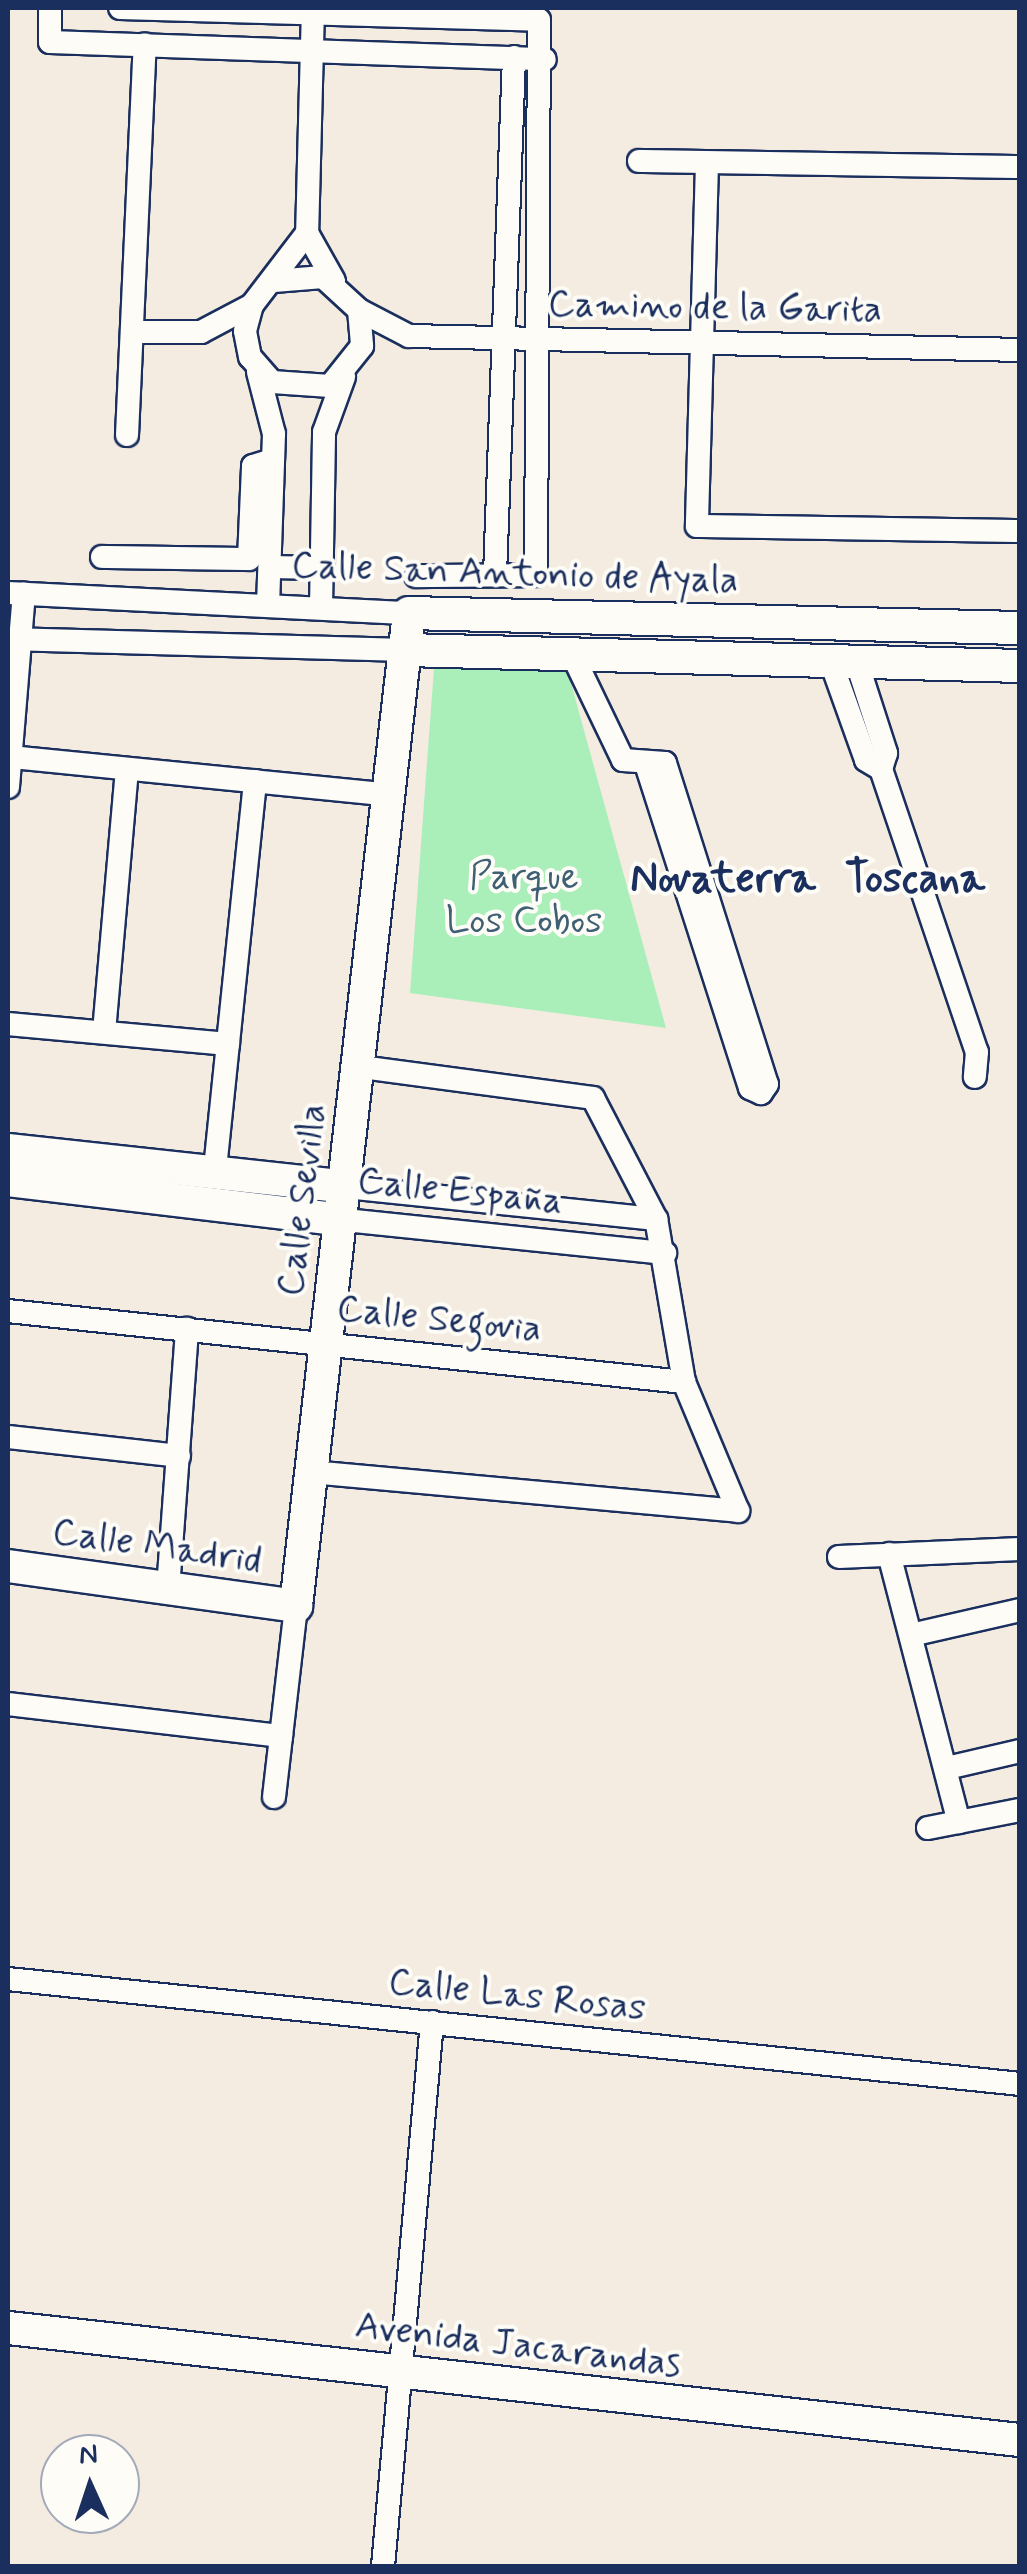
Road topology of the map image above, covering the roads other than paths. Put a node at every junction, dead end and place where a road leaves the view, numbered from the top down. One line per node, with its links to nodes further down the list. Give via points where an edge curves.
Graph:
1 (50, 8): 4 (street, via 50,42)
2 (120, 8): 3 (street)
3 (313, 11): 5 (street); 7 (street, via 538,20)
4 (144, 44): 5 (street); 16 (street)
5 (312, 51): 6 (street); 11 (street)
6 (514, 58): 7 (street); 19 (street)
7 (545, 58): 20 (street)
8 (638, 162): 9 (street)
9 (707, 163): 10 (street); 21 (street)
10 (1020, 167)
11 (307, 233): 12 (street); 13 (street)
12 (274, 282): 13 (street, via 307,274); 14 (street)
13 (338, 284): 15 (street)
14 (252, 305): 17 (street); 23 (street)
15 (359, 310): 18 (street, Camino de la Garita); 24 (street)
16 (133, 332): 17 (street); 25 (street)
17 (201, 332): 23 (street)
18 (409, 336): 19 (street, Camino de la Garita); 24 (street, Camino de la Garita)
19 (504, 338): 20 (street, Camino de la Garita); 31 (street)
20 (541, 339): 21 (street, Camino de la Garita); 31 (street, via 536,576)
21 (702, 342): 22 (street, Camino de la Garita); 27 (street, via 696,526)
22 (1020, 350)
23 (253, 363): 24 (street, via 310,392); 26 (street)
24 (350, 369): 30 (street, via 324,432)
25 (127, 436)
26 (273, 460): 28 (street, via 253,466 250,559); 29 (street)
27 (1020, 531)
28 (102, 557)
29 (270, 568): 30 (street); 34 (street)
30 (322, 568): 35 (street)
31 (495, 575): 32 (street)
32 (416, 576)
33 (16, 594): 34 (street, Calle San Antonio de Ayala); 39 (street)
34 (268, 606): 35 (street, Calle San Antonio de Ayala)
35 (321, 608): 36 (street, Calle San Antonio de Ayala)
36 (409, 613): 37 (street, Calle San Antonio de Ayala); 40 (street, Calle Sevilla)
37 (781, 622): 38 (street, Calle San Antonio de Ayala); 42 (street)
38 (1020, 628)
39 (14, 640): 40 (street); 45 (street)
40 (406, 650): 41 (street); 49 (street, Calle Sevilla)
41 (572, 656): 42 (street); 50 (street, via 624,760 647,767 666,763)
42 (778, 661): 43 (street)
43 (844, 662): 44 (street); 55 (street, via 866,760 881,769 977,1052)
44 (1020, 666)
45 (10, 757): 46 (street); 48 (street)
46 (127, 768): 47 (street); 52 (street)
47 (255, 781): 49 (street); 53 (street)
48 (8, 787)
49 (391, 795): 54 (street, Calle Sevilla)
50 (717, 956): 50 (street, via 750,1088 761,1093 767,1084)
51 (8, 1024): 52 (street)
52 (104, 1032): 53 (street)
53 (228, 1044): 57 (street)
54 (360, 1067): 59 (street, Calle Sevilla); 60 (street, via 593,1098)
55 (976, 1077)
56 (8, 1150): 57 (street, Calle España)
57 (215, 1170): 59 (street, Calle España)
58 (8, 1180): 59 (street, Calle España)
59 (346, 1204): 60 (street, Calle España); 61 (street, Calle España); 64 (street, Calle Sevilla)
60 (656, 1219): 61 (street)
61 (665, 1253): 65 (street)
62 (8, 1310): 63 (street, Calle Segovia)
63 (187, 1329): 64 (street, Calle Segovia); 67 (street)
64 (324, 1342): 65 (street, Calle Segovia); 68 (street, Calle Sevilla)
65 (684, 1382): 68 (street, via 738,1511)
66 (8, 1437): 67 (street)
67 (179, 1456): 73 (street)
68 (311, 1472): 74 (street, Calle Sevilla)
69 (1020, 1549): 70 (street)
70 (889, 1554): 71 (street); 76 (street)
71 (839, 1557)
72 (8, 1566): 73 (street, Calle Madrid)
73 (168, 1589): 74 (street, Calle Madrid)
74 (296, 1606): 78 (street, Calle Sevilla)
75 (1020, 1610): 76 (street)
76 (911, 1635): 80 (street)
77 (8, 1704): 78 (street)
78 (281, 1736): 81 (street, Calle Sevilla)
79 (1020, 1752): 80 (street)
80 (948, 1768): 83 (street)
81 (274, 1797)
82 (1020, 1810): 83 (street)
83 (960, 1822): 84 (street)
84 (928, 1828)
85 (8, 1979): 86 (street, Calle Las Rosas)
86 (432, 2022): 87 (street, Calle Las Rosas); 89 (street)
87 (1020, 2084)
88 (8, 2328): 89 (street, Avenida Jacarandas)
89 (400, 2373): 90 (street, Avenida Jacarandas); 91 (street)
90 (1020, 2440)
91 (383, 2566)

